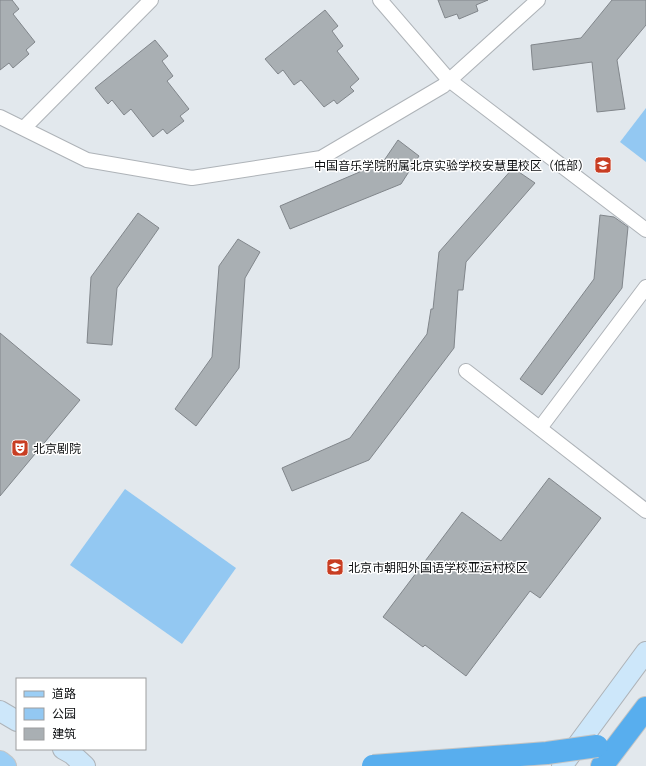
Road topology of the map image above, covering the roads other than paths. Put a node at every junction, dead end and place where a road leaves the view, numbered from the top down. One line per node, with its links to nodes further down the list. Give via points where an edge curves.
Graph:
1 (151, 0): 6 (street)
2 (380, 0): 4 (street)
3 (538, 0): 4 (street)
4 (449, 80): 6 (street, via 443,86 321,158 192,178 87,160); 7 (street)
5 (0, 117): 6 (street)
6 (24, 128)
7 (646, 230)
8 (646, 287): 10 (street)
9 (466, 371): 10 (street)
10 (540, 428): 11 (street)
11 (646, 511)
12 (646, 652): 22 (street)
13 (646, 708): 16 (highway)
14 (0, 711): 15 (street)
15 (16, 720)
16 (626, 734): 21 (highway, bridge, via 597,746); 23 (highway)
17 (65, 750): 20 (street)
18 (0, 762): 19 (main road)
19 (5, 766)
20 (85, 766)
21 (373, 766)
22 (562, 766)
23 (602, 766)

